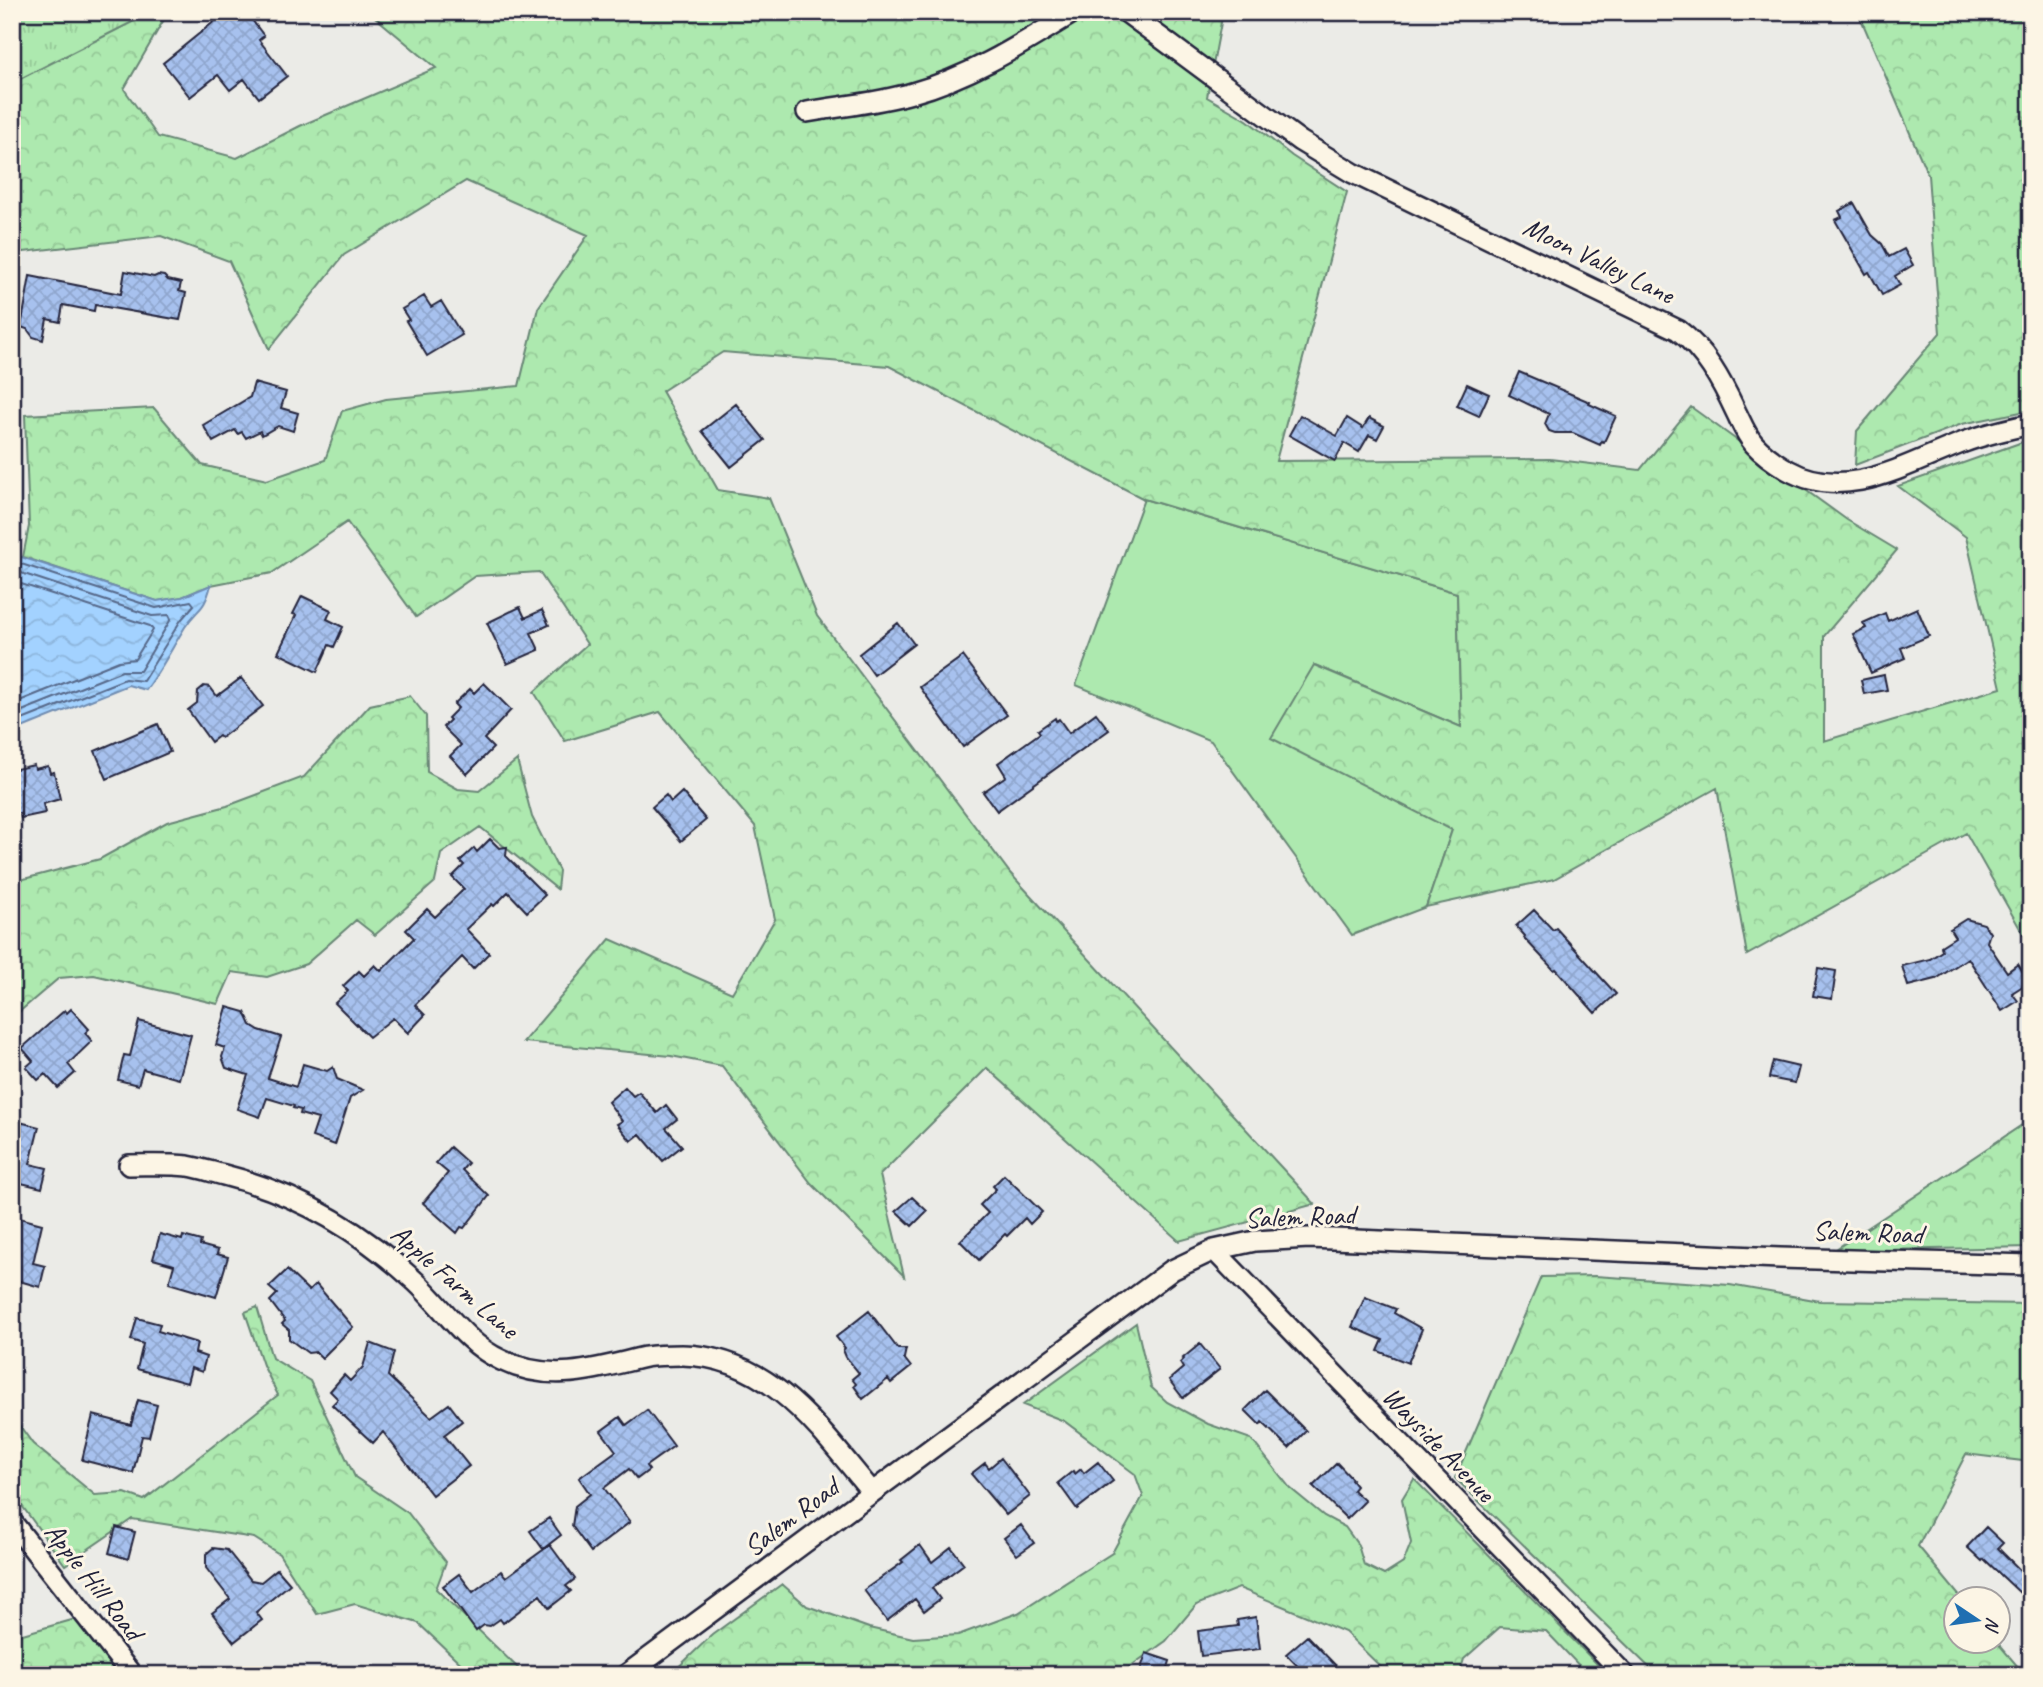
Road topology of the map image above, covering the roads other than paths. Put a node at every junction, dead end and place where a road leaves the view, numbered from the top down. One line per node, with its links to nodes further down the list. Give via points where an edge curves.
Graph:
1 (1074, 12): 3 (street, via 1017,48 949,81 910,94)
2 (1126, 12): 4 (street, Moon Valley Lane, via 1300,141 1353,173 1678,330 1706,357 1754,444 1797,475 1830,483 1888,474 1962,443)
3 (807, 112)
4 (2031, 424)
5 (129, 1164): 8 (street, Apple Farm Lane, via 189,1166 250,1182 316,1210 395,1263 479,1346 519,1367 570,1374 663,1355 696,1355 746,1369 796,1404)
6 (1214, 1250): 7 (street, Salem Road, via 1255,1241 1309,1238); 8 (street, Salem Road, via 1172,1270); 12 (street, Wayside Avenue)
7 (2031, 1265)
8 (872, 1492): 11 (street, Salem Road)
9 (12, 1522): 10 (street, Apple Hill Road)
10 (132, 1675)
11 (626, 1675)
12 (1625, 1675)

